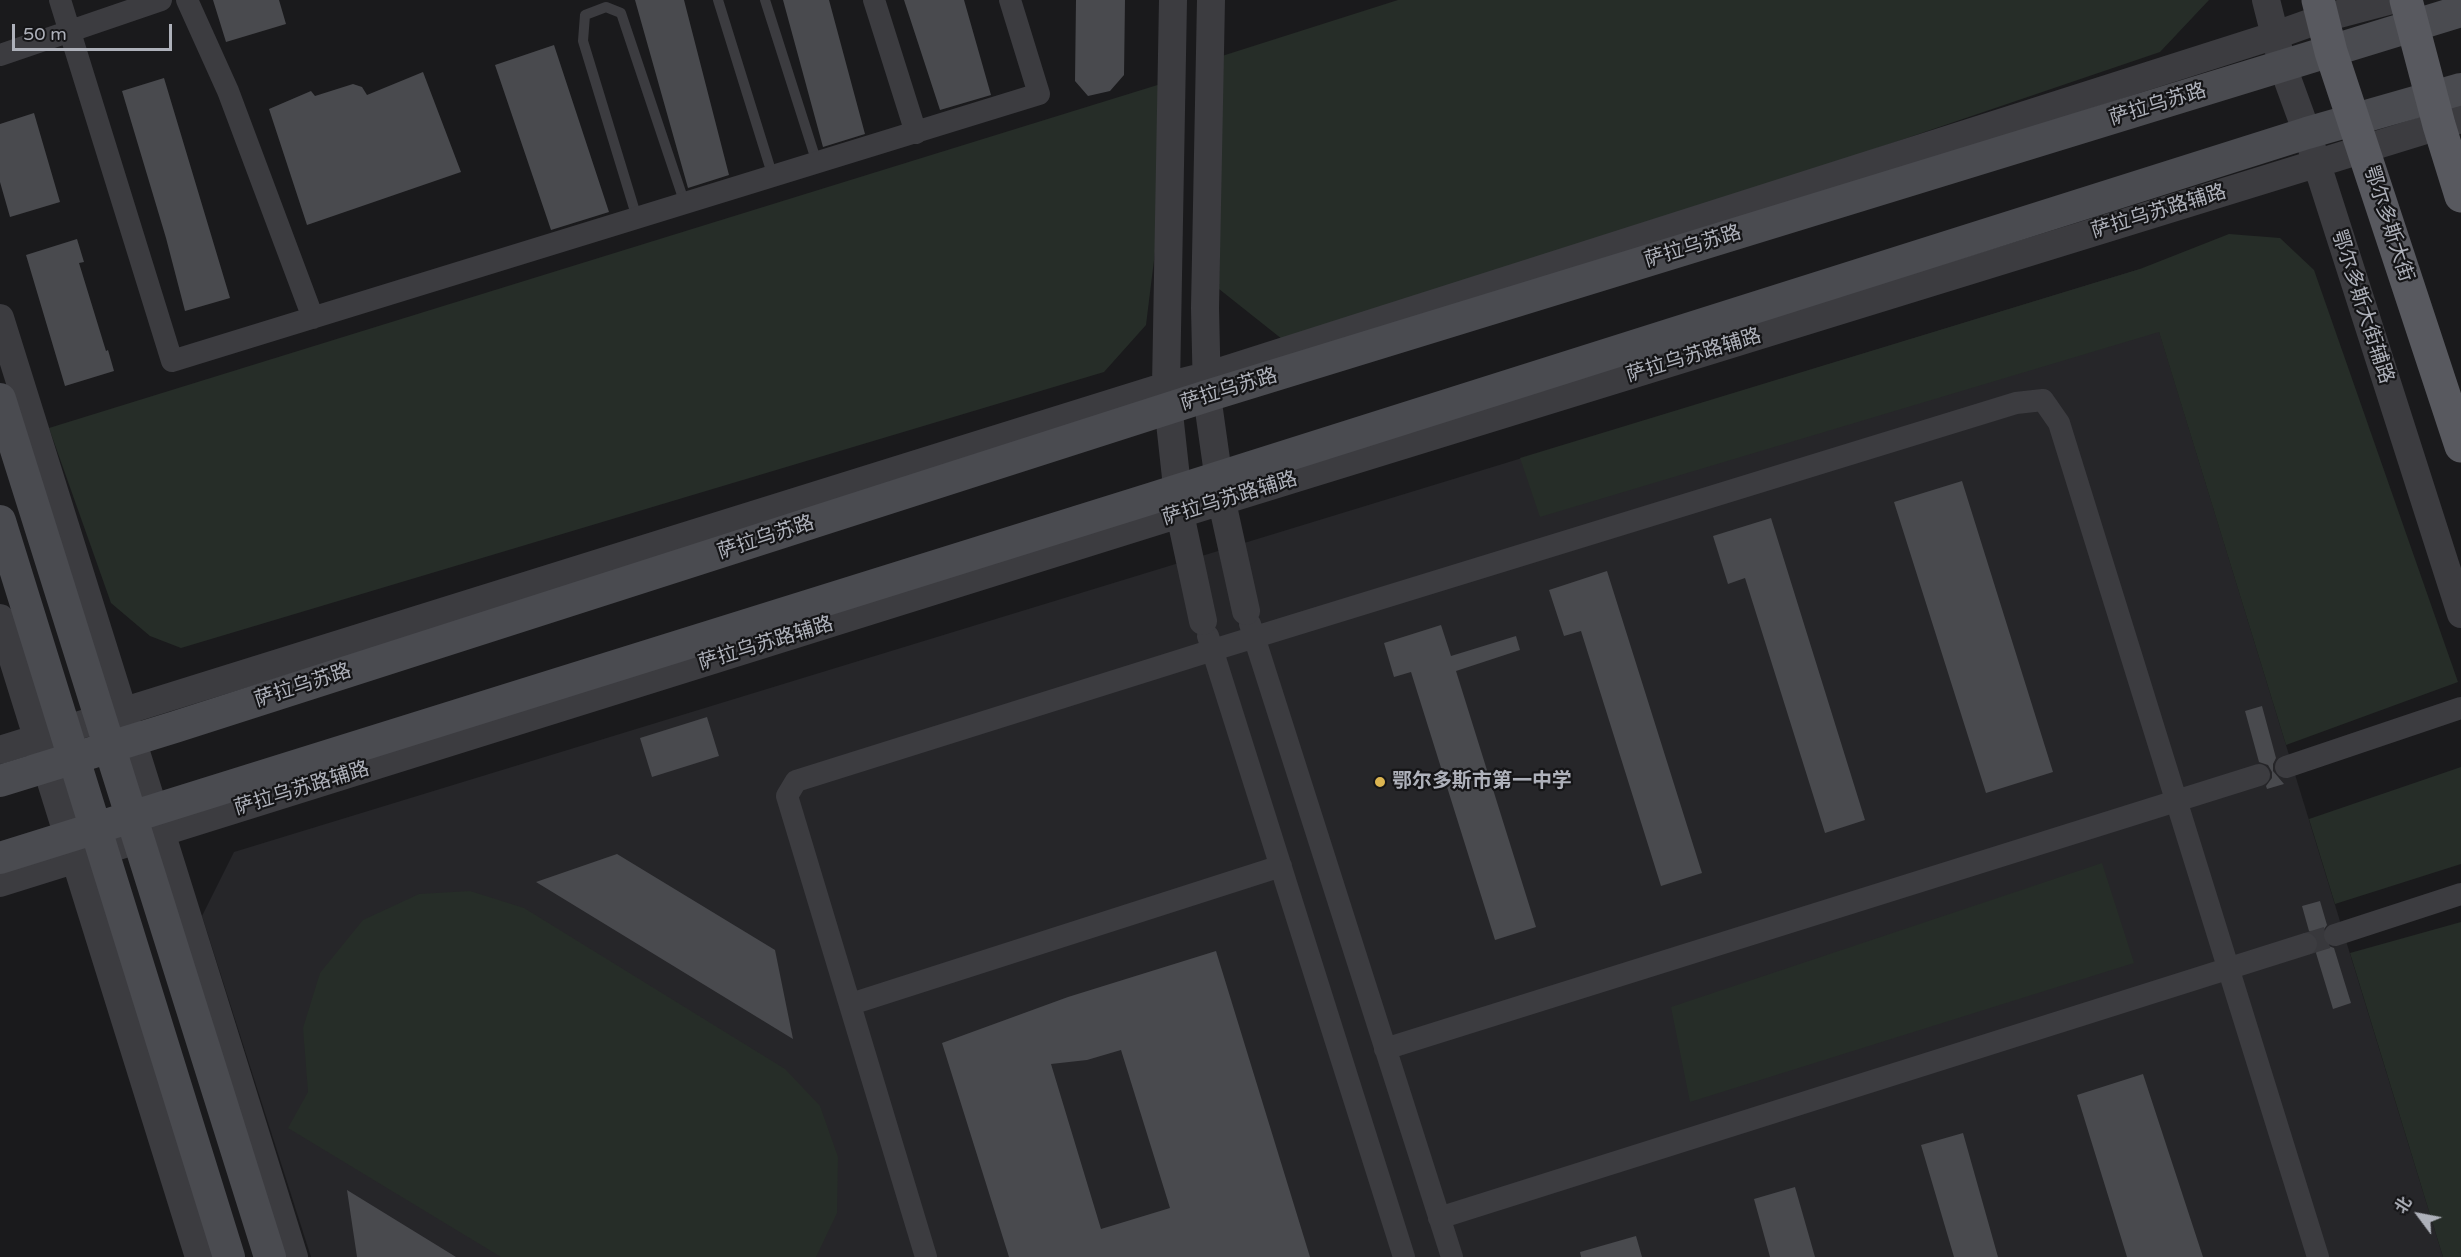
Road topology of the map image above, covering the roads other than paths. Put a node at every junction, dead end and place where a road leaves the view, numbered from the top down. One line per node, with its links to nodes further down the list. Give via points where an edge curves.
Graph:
1 (60, 0): 15 (street)
2 (161, 0): 15 (street)
3 (187, 0): 31 (street, via 228,91)
4 (718, 0): 26 (lane)
5 (765, 0): 24 (lane)
6 (874, 0): 21 (street)
7 (1010, 0): 21 (street, via 1039,94)
8 (1173, 0): 33 (street)
9 (1211, 0): 32 (street)
10 (2266, 0): 16 (street, 鄂尔多斯大街辅路)
11 (2392, 0): 12 (street)
12 (2321, 9): 16 (street); 17 (main road, 鄂尔多斯大街)
13 (2461, 11): 14 (main road, 萨拉乌苏路)
14 (2409, 13): 17 (main road, 萨拉乌苏路); 20 (main road)
15 (70, 31): 18 (street); 31 (street, via 172,361)
16 (2276, 35): 19 (street, 鄂尔多斯大街辅路); 32 (street)
17 (2331, 52): 19 (main road, 萨拉乌苏路); 23 (main road, 鄂尔多斯大街)
18 (0, 55)
19 (2283, 67): 22 (street, 鄂尔多斯大街辅路); 32 (main road, 萨拉乌苏路)
20 (2448, 107): 23 (main road); 27 (main road)
21 (916, 133): 24 (street)
22 (2307, 133): 23 (main road); 25 (street, 鄂尔多斯大街辅路); 36 (main road)
23 (2358, 134): 25 (street, 萨拉乌苏路辅路); 35 (main road, 鄂尔多斯大街)
24 (818, 163): 26 (street)
25 (2316, 164): 36 (street, 萨拉乌苏路辅路); 40 (street, 鄂尔多斯大街辅路)
26 (773, 177): 28 (street)
27 (2461, 196)
28 (685, 204): 29 (street); 29 (lane, via 621,13 606,7 585,15 584,41)
29 (637, 219): 31 (street)
30 (0, 318): 46 (street)
31 (313, 318)
32 (1206, 386): 33 (main road, 萨拉乌苏路); 36 (street)
33 (1167, 398): 37 (street); 46 (main road, 萨拉乌苏路)
34 (0, 399): 46 (main road)
35 (2461, 446)
36 (1220, 489): 37 (main road); 39 (street)
37 (1179, 502): 42 (street); 53 (main road)
38 (0, 521): 47 (main road)
39 (1246, 611): 43 (street)
40 (2461, 614)
41 (0, 618): 47 (street)
42 (1203, 621): 44 (street)
43 (1255, 639): 44 (street); 52 (street, via 2016,403 2043,400 2059,423); 63 (street)
44 (1213, 650): 56 (street); 62 (street, via 796,781 787,796)
45 (2461, 708): 49 (street)
46 (116, 730): 47 (main road, 萨拉乌苏路); 53 (main road)
47 (56, 748): 48 (street); 51 (main road, 萨拉乌苏路); 54 (main road)
48 (0, 750)
49 (2286, 767)
50 (2259, 776): 52 (street)
51 (0, 781)
52 (2177, 801): 61 (street); 63 (street)
53 (146, 825): 54 (main road); 67 (main road); 68 (street)
54 (86, 844): 55 (main road); 57 (street); 65 (street); 66 (main road)
55 (0, 858)
56 (1281, 866): 62 (street); 70 (street)
57 (0, 883)
58 (2461, 894): 59 (street)
59 (2335, 935)
60 (2306, 944): 61 (street)
61 (2229, 968): 64 (street); 72 (street)
62 (851, 1004): 69 (street)
63 (1386, 1048): 64 (street)
64 (1439, 1218): 71 (street)
65 (199, 1257)
66 (230, 1257)
67 (270, 1257)
68 (294, 1257)
69 (926, 1257)
70 (1404, 1257)
71 (1452, 1257)
72 (2318, 1257)

